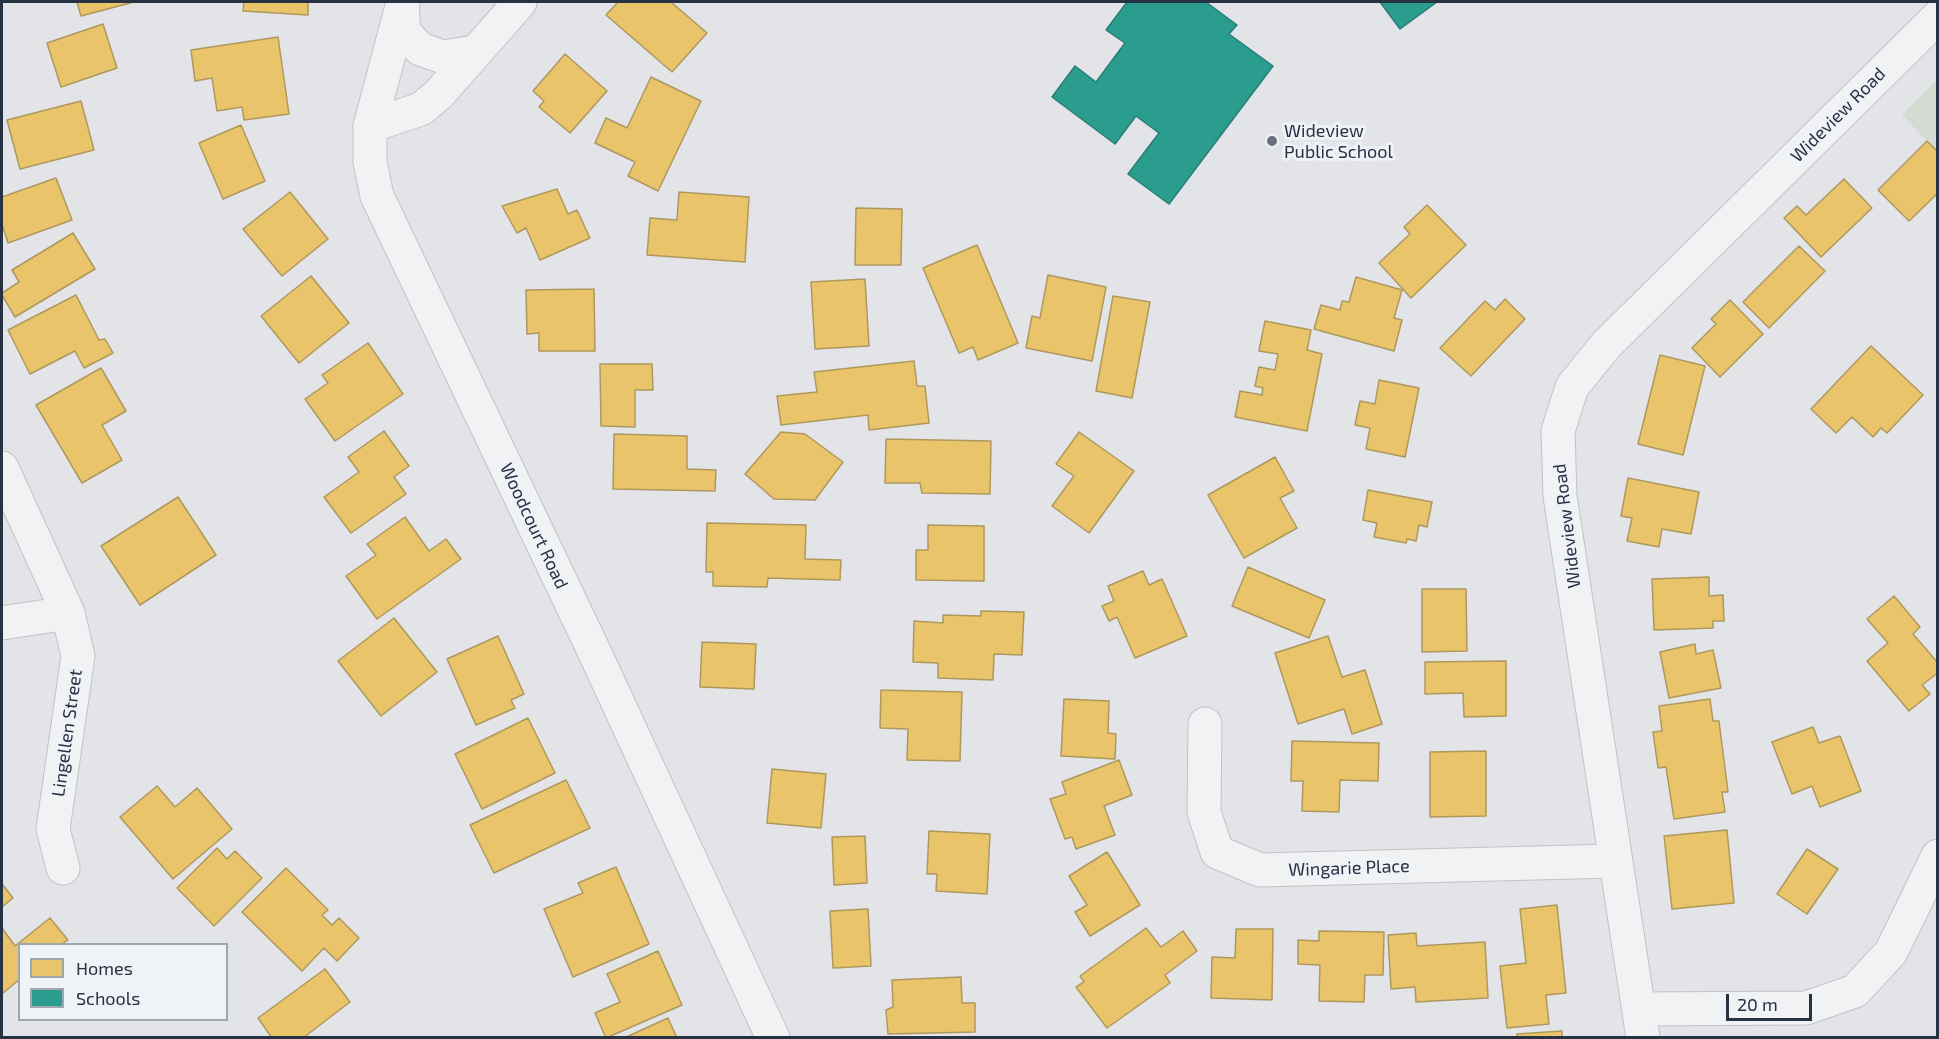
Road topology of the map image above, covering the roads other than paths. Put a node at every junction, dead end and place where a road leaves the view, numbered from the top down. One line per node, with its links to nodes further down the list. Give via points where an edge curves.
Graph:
1 (402, 2): 4 (street, via 404,32 420,49 443,57); 5 (street, Woodcourt Road)
2 (519, 2): 4 (street)
3 (1938, 17): 11 (street, Wideview Road, via 1606,345 1572,387 1558,431 1560,496)
4 (476, 52): 5 (street, via 421,109)
5 (370, 126): 14 (street, Woodcourt Road, via 370,162 377,196 593,649)
6 (2, 468): 7 (street, Lingellen Street)
7 (68, 613): 8 (street); 12 (street, Lingellen Street, via 78,656 53,829)
8 (2, 623)
9 (1204, 724): 11 (street, Wingarie Place, via 1204,812 1217,852 1260,870)
10 (1938, 856): 13 (street, via 1891,952 1855,992 1806,1008)
11 (1614, 861): 13 (street, Wideview Road)
12 (63, 868)
13 (1641, 1023)
14 (772, 1038)

